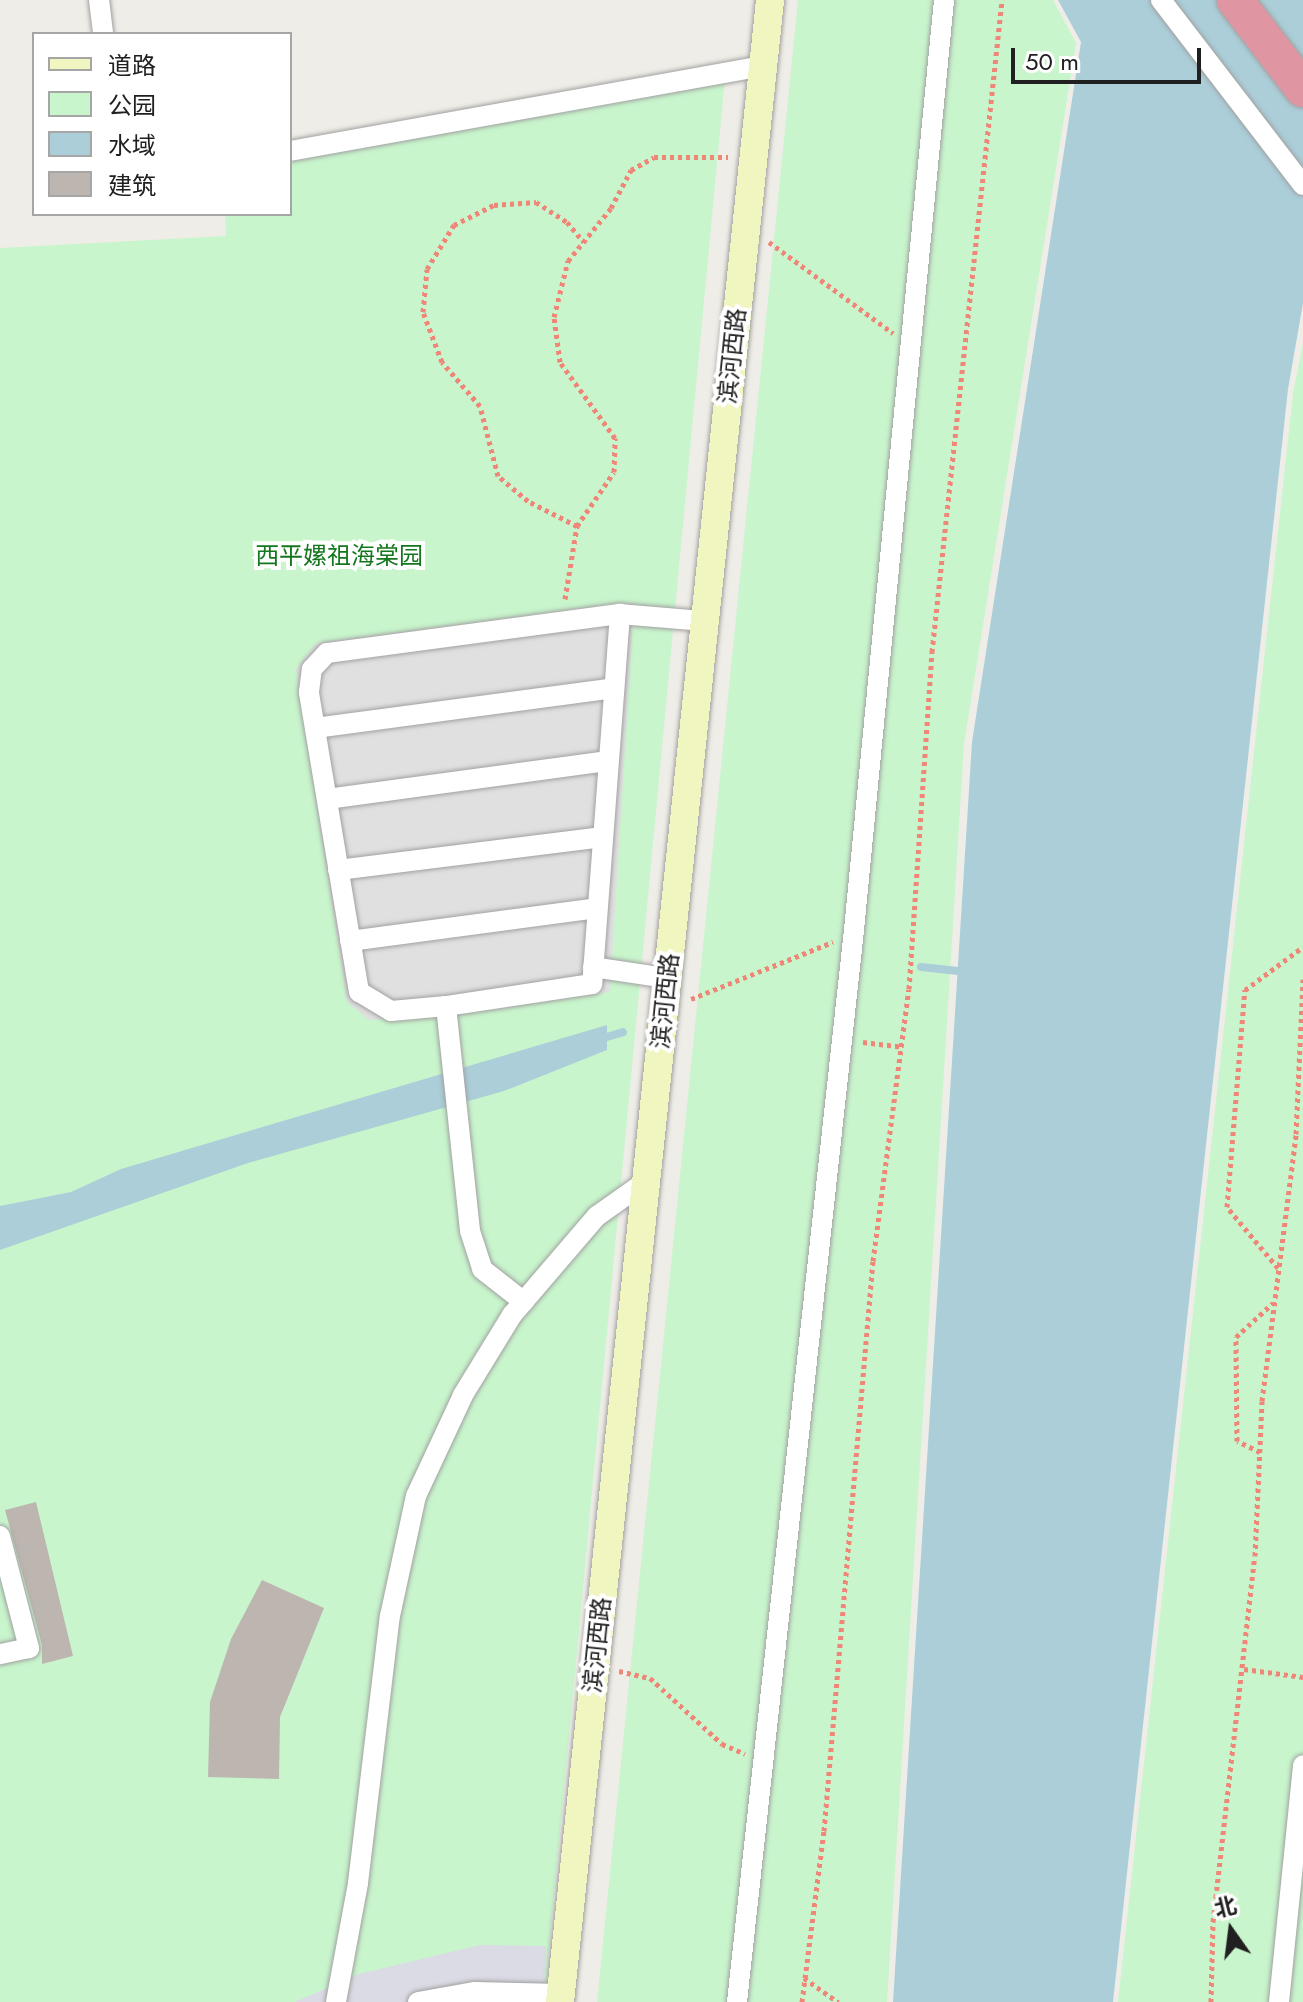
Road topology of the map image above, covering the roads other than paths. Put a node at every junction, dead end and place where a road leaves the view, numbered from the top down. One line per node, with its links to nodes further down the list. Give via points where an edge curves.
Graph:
1 (99, 0): 6 (street)
2 (770, 0): 7 (street, 滨河西路)
3 (944, 0): 32 (street, via 853,940)
4 (1161, 0): 10 (street)
5 (1235, 0): 8 (highway)
6 (103, 32)
7 (763, 66): 9 (street); 12 (street, 滨河西路)
8 (1303, 89)
9 (292, 151)
10 (1303, 185)
11 (620, 614): 12 (street); 13 (street); 14 (street, via 327,653 312,669)
12 (704, 621): 22 (street, 滨河西路)
13 (614, 688): 14 (street); 15 (street)
14 (315, 728): 16 (street)
15 (608, 761): 16 (street); 17 (street)
16 (327, 799): 18 (street)
17 (603, 837): 18 (street); 19 (street)
18 (338, 870): 20 (street)
19 (597, 908): 20 (street); 21 (street)
20 (350, 941): 23 (street, via 359,992 369,1003 391,1011)
21 (593, 967): 22 (street); 23 (street, via 592,984)
22 (667, 978): 24 (street, 滨河西路)
23 (446, 1006): 25 (street, via 470,1231 482,1269)
24 (645, 1182): 25 (street, via 597,1216); 29 (street, 滨河西路)
25 (524, 1302): 30 (street, via 463,1395 416,1496 390,1616 362,1853)
26 (0, 1536): 27 (street, via 29,1648)
27 (0, 1654)
28 (1303, 1765): 33 (street)
29 (560, 1998): 31 (street, via 475,1992)
30 (336, 2002)
31 (418, 2002)
32 (737, 2002)
33 (1279, 2002)

